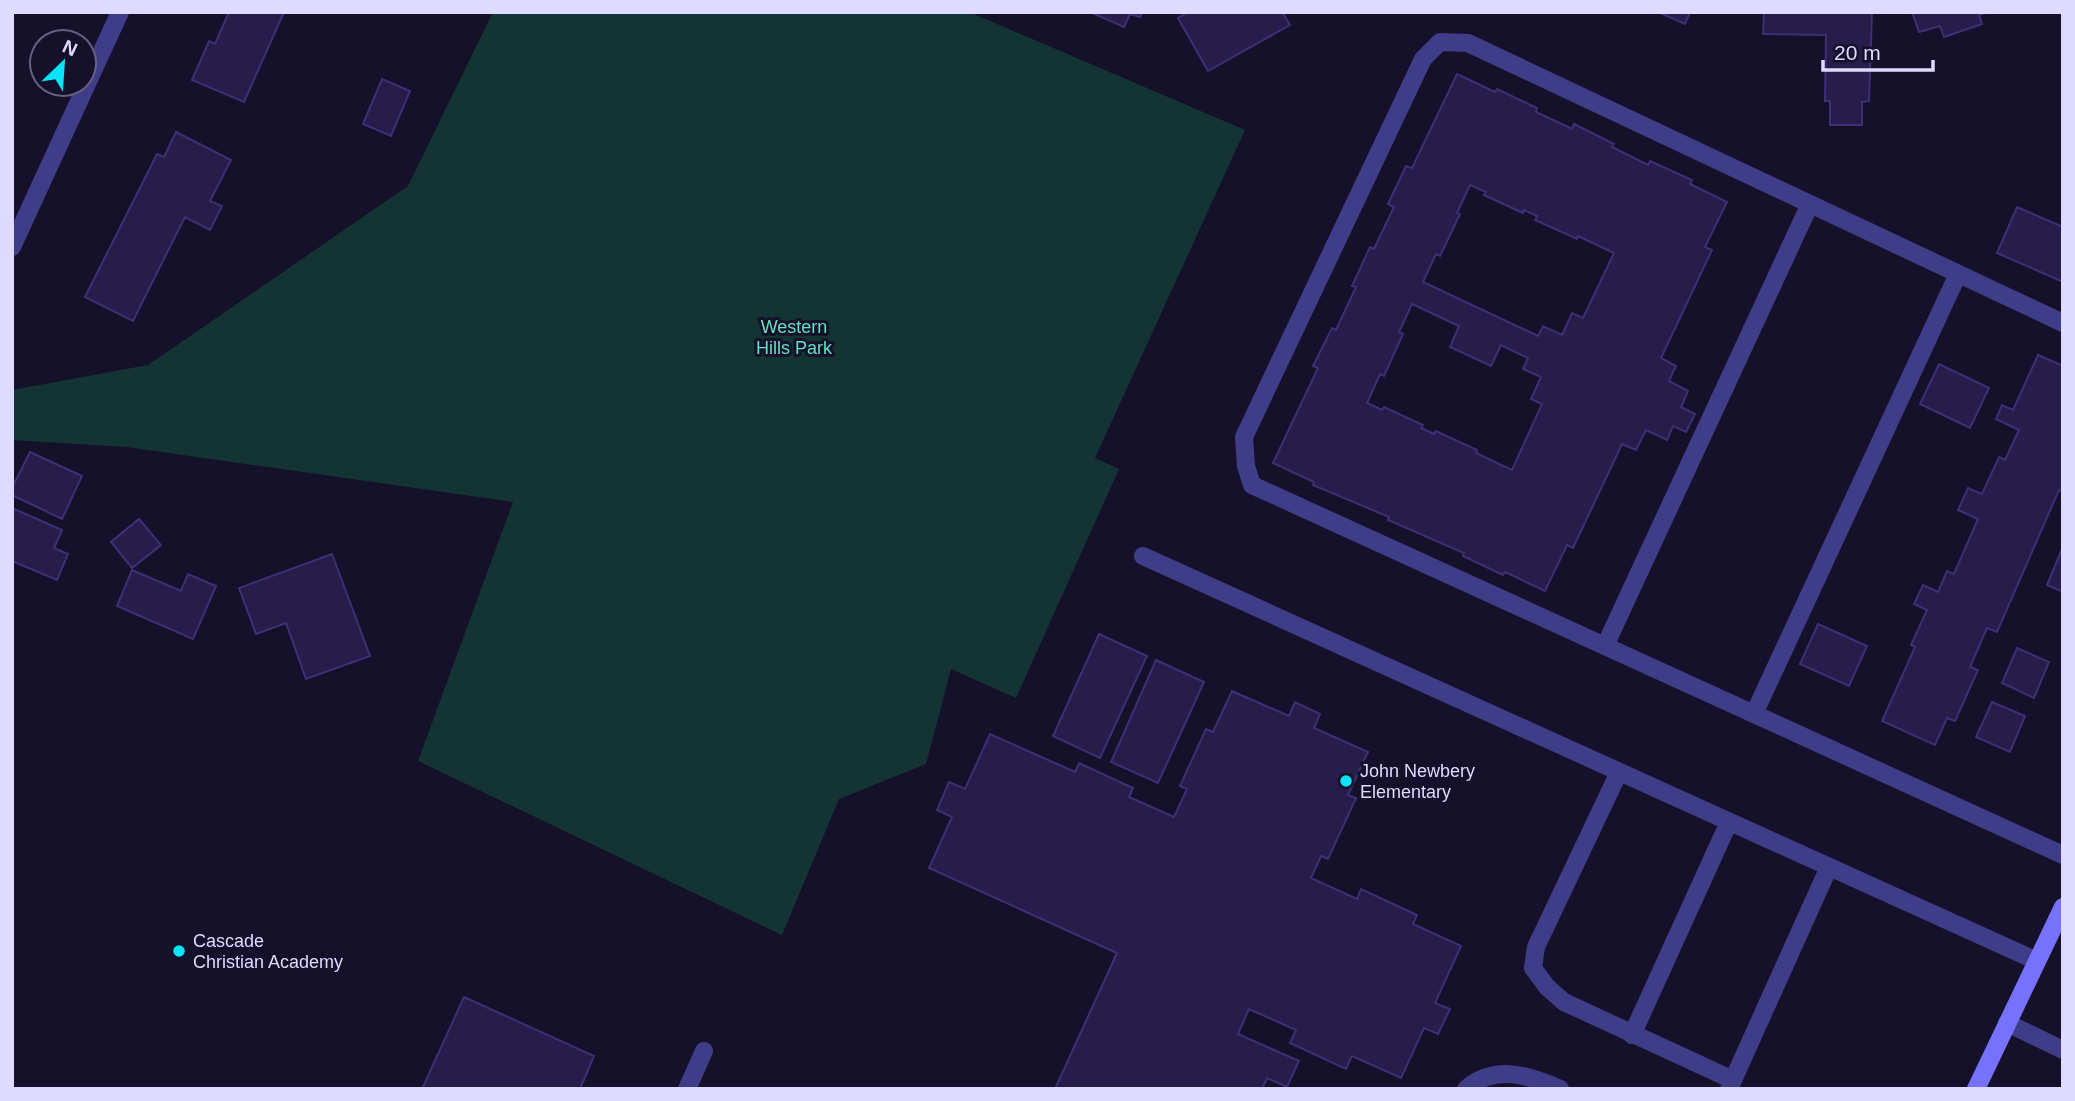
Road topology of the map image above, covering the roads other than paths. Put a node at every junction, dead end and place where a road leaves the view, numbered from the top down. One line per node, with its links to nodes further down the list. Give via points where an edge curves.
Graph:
1 (120, 12): 3 (street)
2 (1810, 204): 4 (street); 7 (street); 7 (street, via 1468,43 1440,42 1423,59 1244,438 1252,485)
3 (12, 247)
4 (1958, 274): 5 (street); 8 (street)
5 (2063, 323)
6 (1143, 556): 9 (street)
7 (1605, 646): 8 (street)
8 (1754, 713): 11 (street)
9 (1619, 772): 10 (street); 16 (street, via 1536,947 1534,968 1546,987 1564,1002)
10 (1729, 822): 12 (street); 16 (street)
11 (2063, 855)
12 (1829, 867): 14 (street); 19 (street)
13 (2063, 907): 14 (main road)
14 (2037, 961): 15 (main road)
15 (2007, 1023): 18 (street); 23 (main road)
16 (1632, 1035): 19 (street)
17 (704, 1051): 20 (street)
18 (2063, 1051)
19 (1731, 1084)
20 (687, 1089)
21 (1466, 1089): 22 (street, via 1497,1074 1531,1076)
22 (1560, 1089)
23 (1976, 1089)

